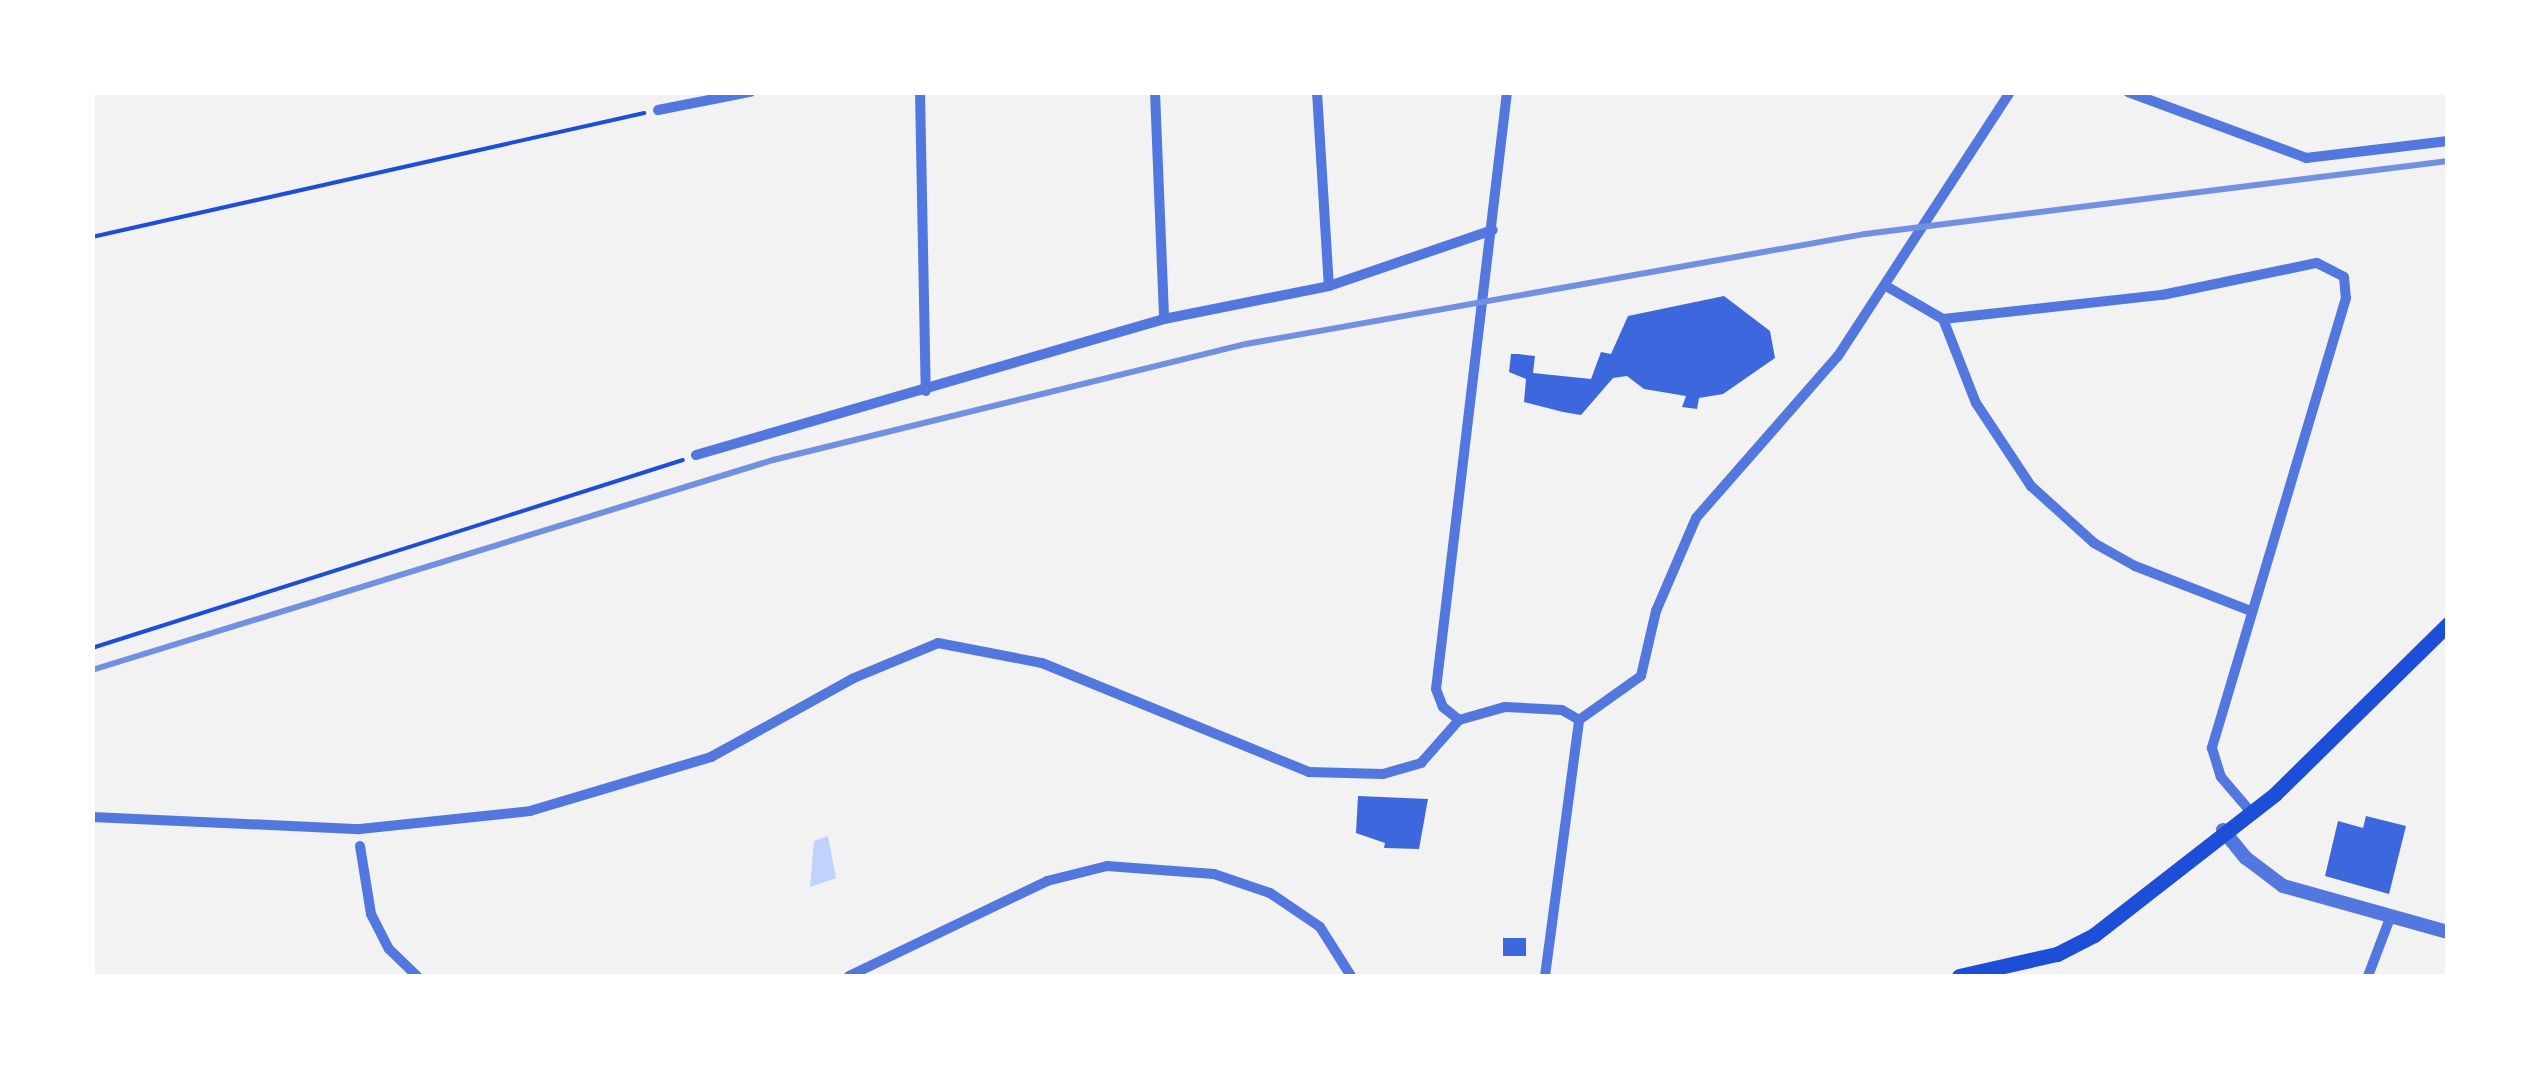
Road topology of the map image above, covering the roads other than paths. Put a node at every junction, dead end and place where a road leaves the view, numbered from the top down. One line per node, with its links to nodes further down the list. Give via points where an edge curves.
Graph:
1 (750, 92): 8 (street)
2 (920, 92): 15 (street)
3 (1156, 92): 13 (street)
4 (1317, 92): 11 (street)
5 (1507, 92): 10 (street)
6 (2010, 92): 12 (street)
7 (2128, 92): 9 (street, via 2306,158)
8 (658, 110)
9 (2448, 141)
10 (1493, 230): 11 (street); 19 (street, via 1434,660 1443,707)
11 (1330, 286): 13 (street)
12 (1886, 286): 14 (street); 20 (street, via 1810,391 1696,518 1662,596 1642,676)
13 (1164, 318): 15 (street)
14 (1943, 318): 17 (street, via 1976,403 2031,486 2094,542 2134,566); 17 (street, via 2162,295 2317,263 2335,268 2346,298)
15 (926, 391): 16 (street)
16 (696, 455)
17 (2251, 611): 21 (street, via 2212,748 2221,777)
18 (2448, 624): 21 (main road)
19 (1459, 720): 20 (street, via 1505,707 1562,710); 22 (street, via 1421,763 1382,774 1309,772 1042,663 938,643 854,678 711,757 530,811 360,829)
20 (1579, 720): 30 (street)
21 (2252, 812): 23 (main road)
22 (92, 817)
23 (2224, 830): 25 (street, via 2246,858 2283,886); 31 (main road, via 2077,945)
24 (360, 846): 27 (street, via 370,914 389,949)
25 (2390, 918): 26 (street); 32 (street)
26 (2448, 932)
27 (416, 976)
28 (850, 976): 29 (street, via 1047,881 1107,866 1214,874 1270,893 1320,928)
29 (1350, 976)
30 (1545, 976)
31 (1959, 976)
32 (2368, 976)

